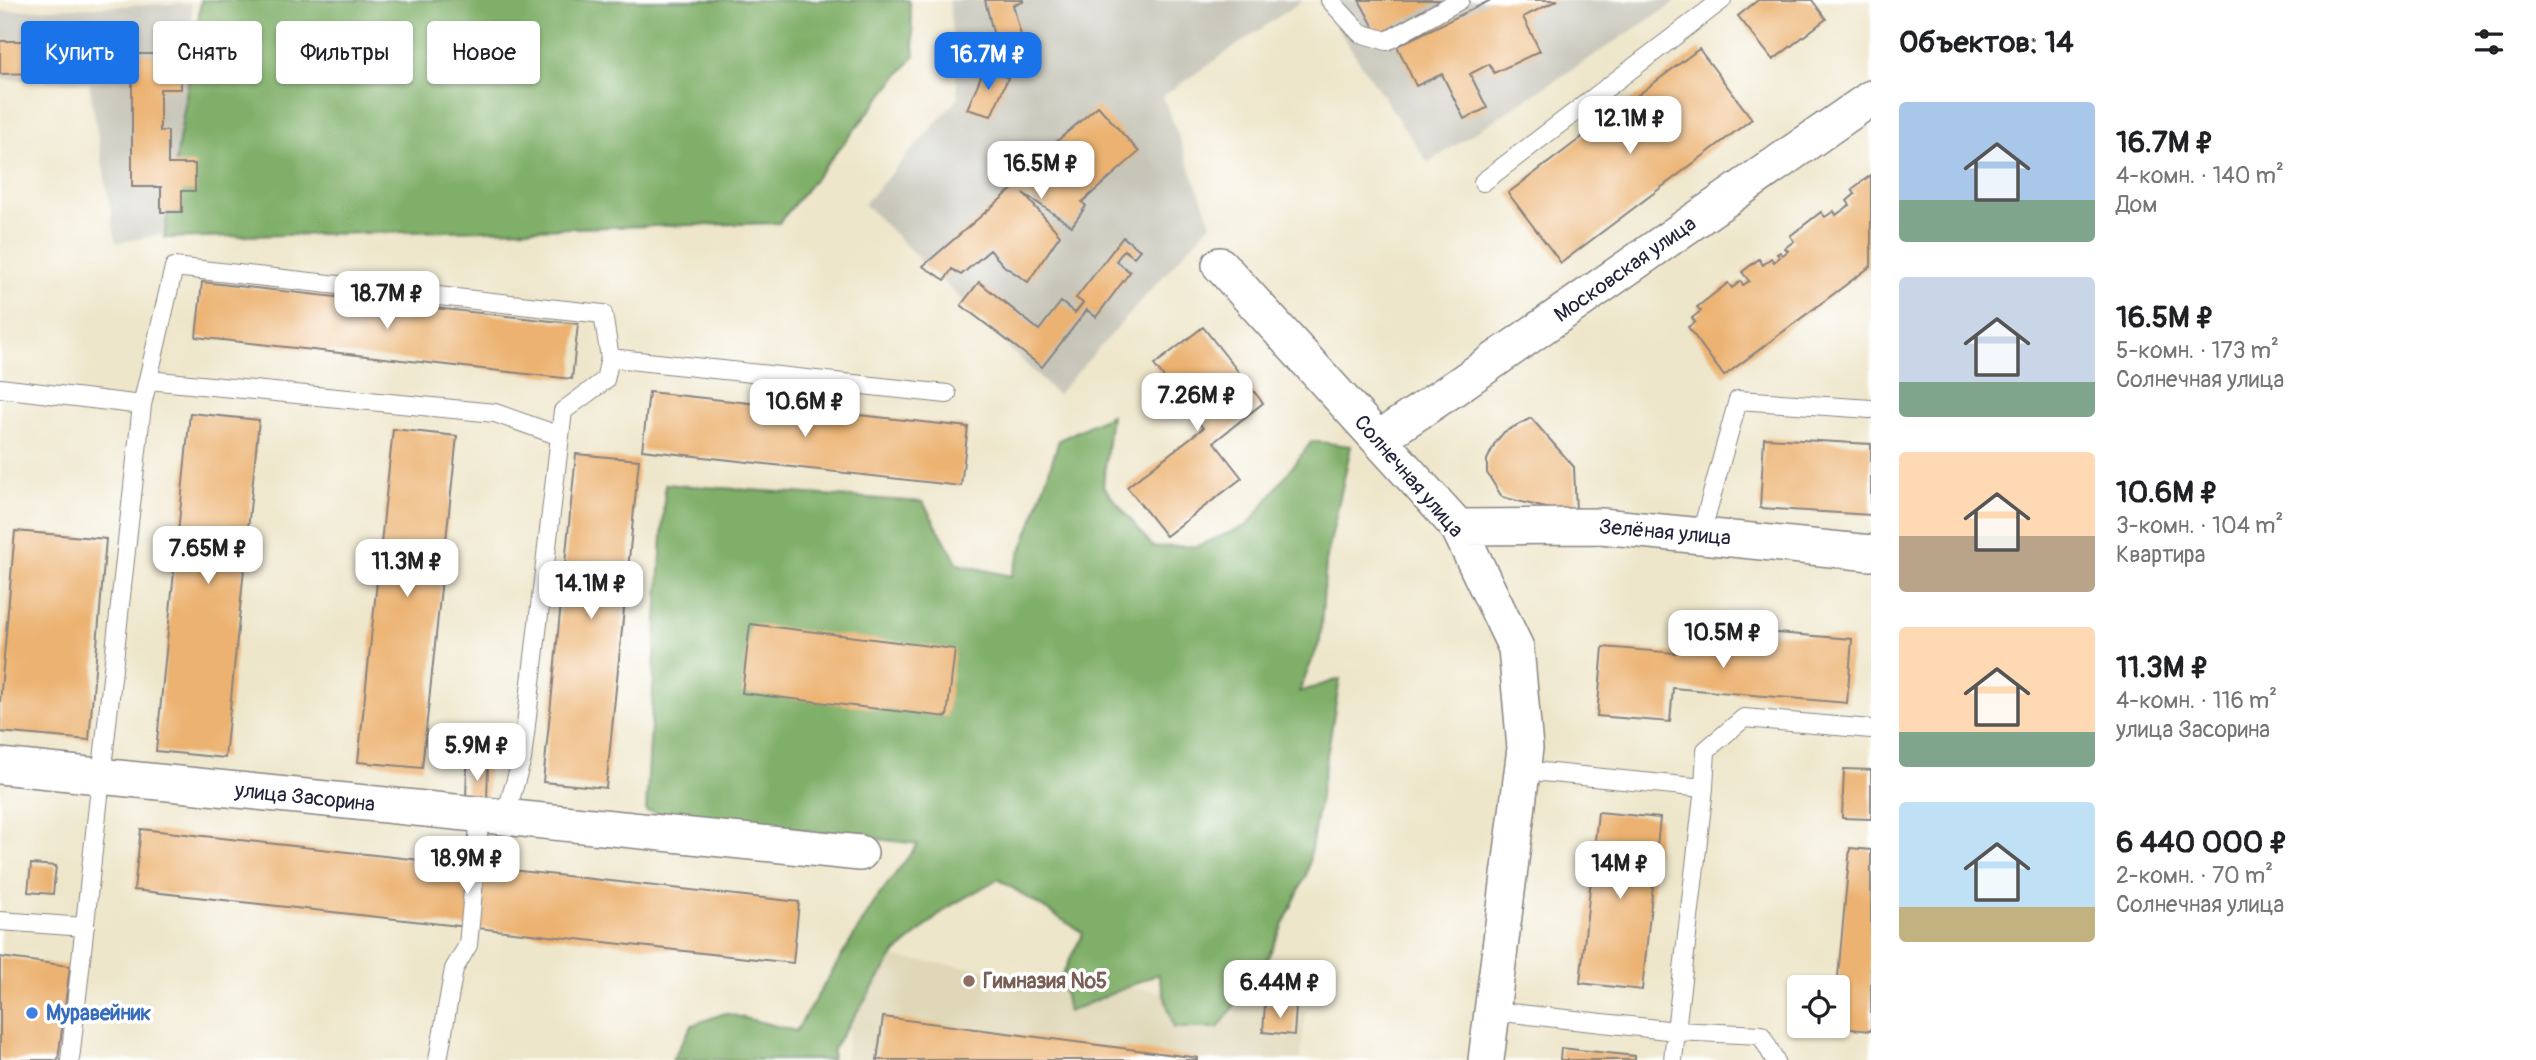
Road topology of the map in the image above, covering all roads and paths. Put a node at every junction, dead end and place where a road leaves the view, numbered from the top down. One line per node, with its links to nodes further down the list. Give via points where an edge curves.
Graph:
1 (1330, 0): 2 (lane, via 1360,33 1387,41)
2 (1460, 0)
3 (1722, 0): 5 (lane)
4 (1871, 98): 14 (street, Московская улица)
5 (1483, 182)
6 (1220, 265): 14 (street, Солнечная улица)
7 (610, 358): 8 (lane, via 603,314 174,267); 10 (lane); 13 (lane, via 605,380 563,411)
8 (148, 380): 11 (lane); 13 (lane, via 495,412)
9 (0, 388): 11 (lane)
10 (947, 394)
11 (142, 405): 21 (lane)
12 (1871, 409): 16 (lane, via 1738,400)
13 (560, 436): 23 (lane, via 522,759)
14 (1378, 439): 15 (street, Солнечная улица)
15 (1458, 527): 16 (street, Зелёная улица, via 1601,526); 20 (street, Солнечная улица, via 1516,648 1525,748)
16 (1701, 534): 17 (street, Зелёная улица)
17 (1871, 553)
18 (1871, 729): 22 (lane, via 1744,718 1706,750)
19 (0, 766): 21 (street, улица Засорина)
20 (1522, 770): 22 (lane); 27 (street, Солнечная улица)
21 (102, 776): 23 (street, улица Засорина); 26 (lane)
22 (1704, 788): 28 (lane)
23 (493, 816): 24 (street, улица Засорина); 31 (lane, via 468,945 454,969)
24 (860, 853)
25 (0, 921): 26 (lane)
26 (85, 927): 30 (lane)
27 (1492, 1010): 28 (lane); 32 (street, Солнечная улица)
28 (1676, 1031): 29 (lane); 33 (lane)
29 (1761, 1035): 34 (lane); 35 (lane)
30 (71, 1060)
31 (438, 1060)
32 (1486, 1060)
33 (1673, 1060)
34 (1759, 1060)
35 (1775, 1060)

